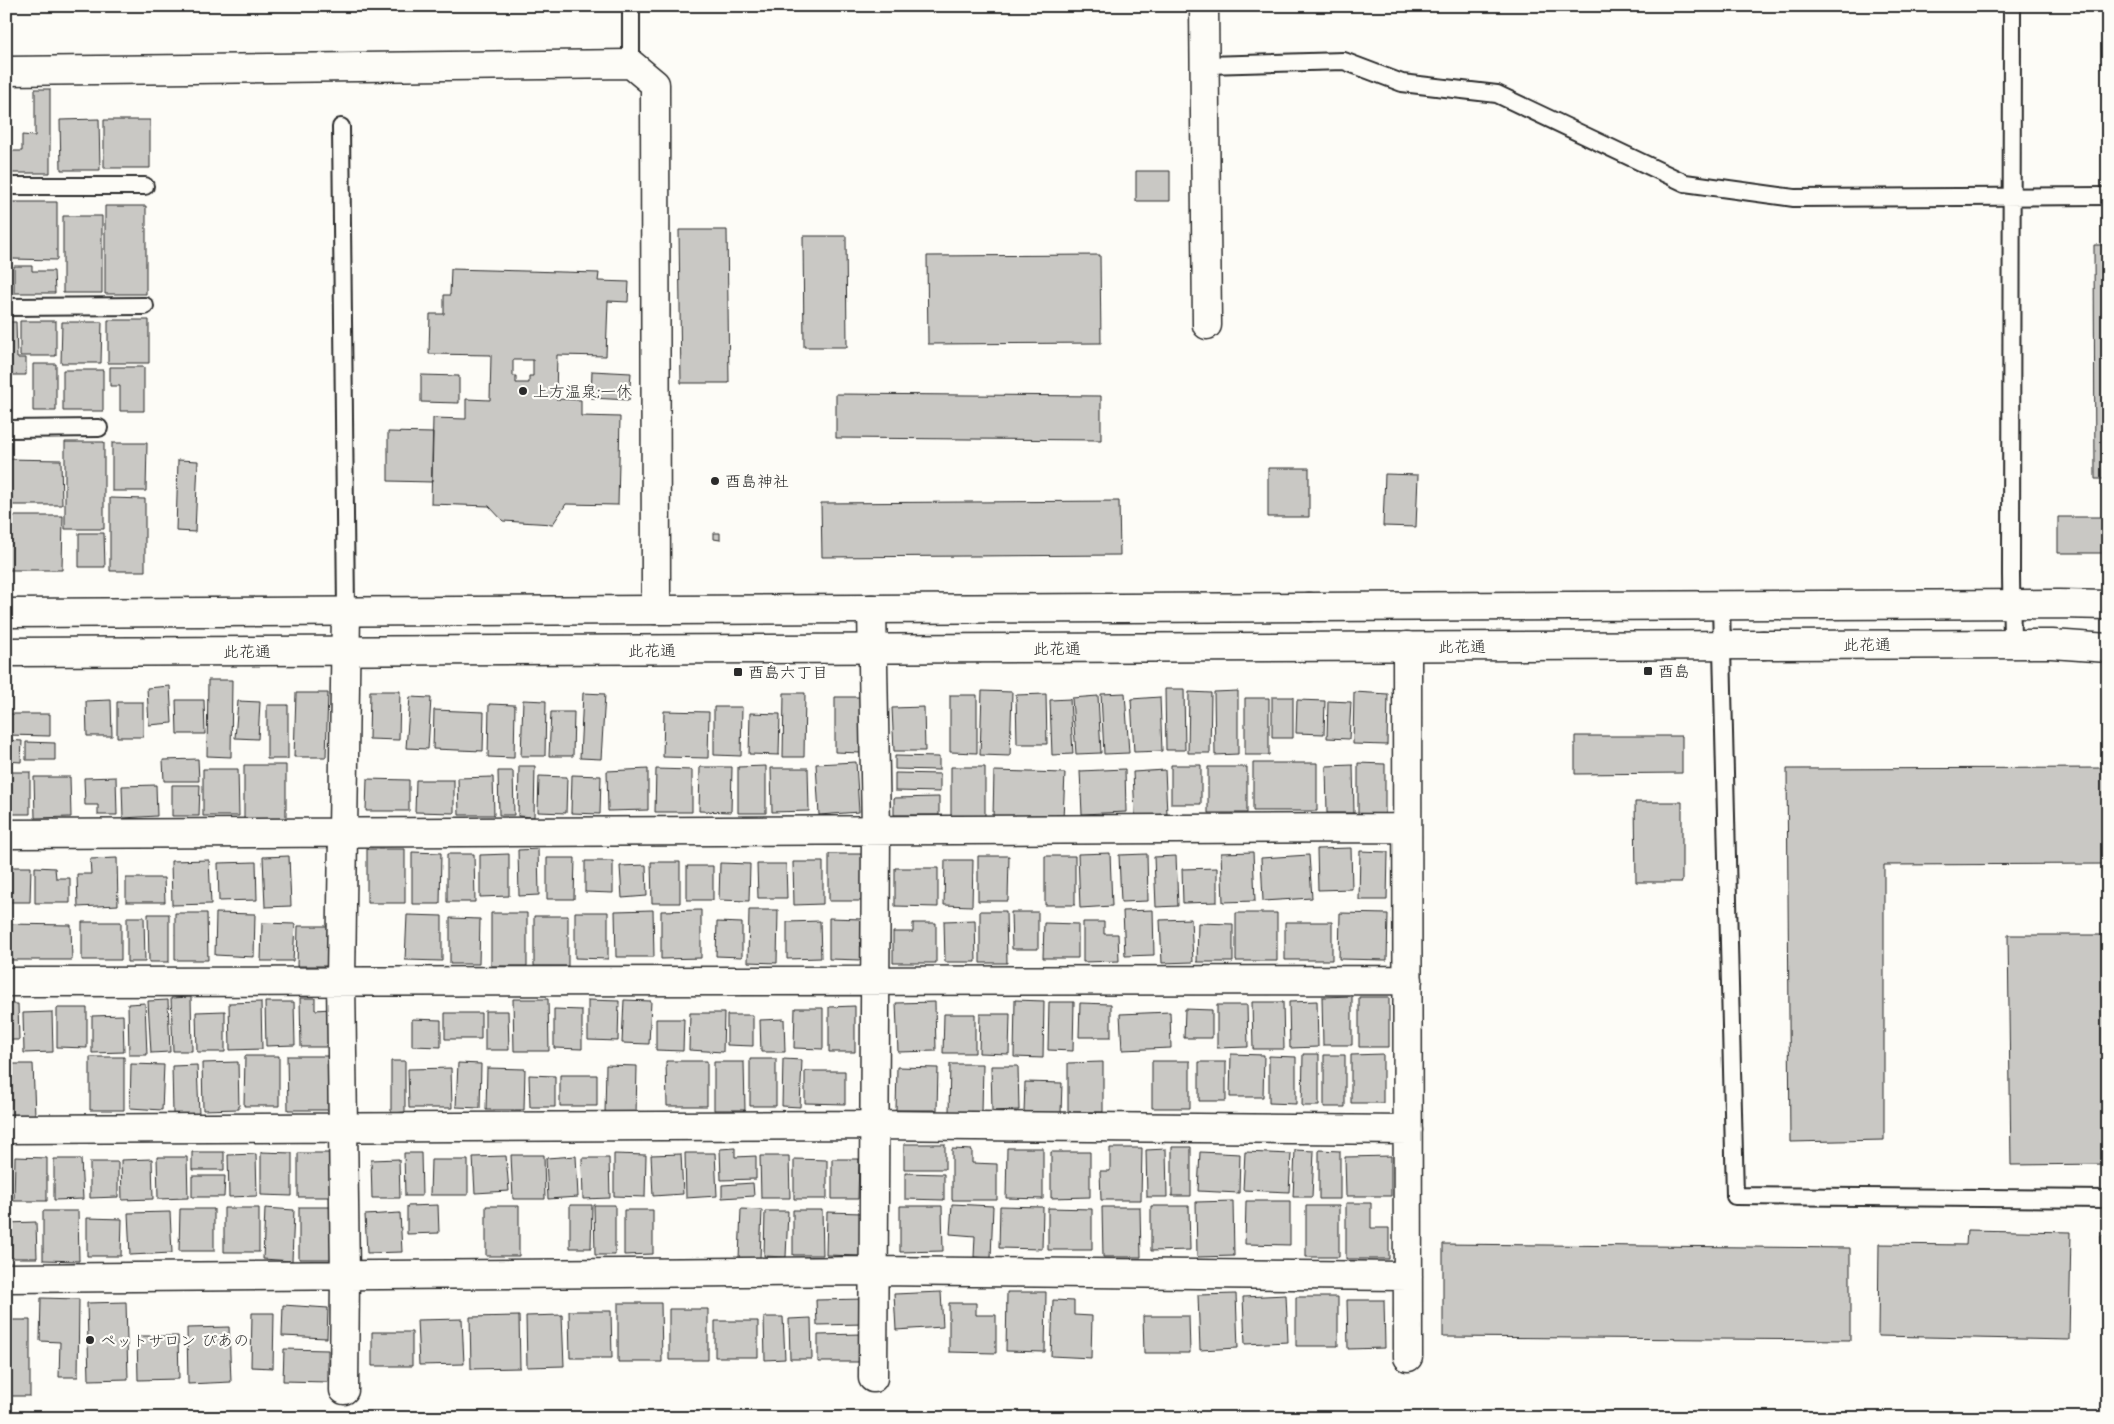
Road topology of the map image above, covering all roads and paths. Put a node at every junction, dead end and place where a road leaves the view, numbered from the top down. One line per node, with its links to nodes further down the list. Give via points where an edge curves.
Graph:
1 (631, 6): 4 (lane)
2 (1204, 6): 5 (street)
3 (2012, 6): 10 (lane)
4 (631, 64): 6 (street); 21 (street, via 655,84)
5 (1206, 66): 10 (lane, via 1344,61 1402,83 1497,94 1685,183 1794,198); 14 (street)
6 (6, 71)
7 (341, 126): 22 (lane)
8 (6, 186): 9 (lane)
9 (145, 186)
10 (2013, 196): 11 (lane); 17 (lane)
11 (2108, 196)
12 (145, 306): 13 (lane)
13 (6, 307)
14 (1207, 325)
15 (99, 428): 16 (lane)
16 (6, 430)
17 (2011, 604): 18 (street); 19 (street); 25 (lane)
18 (2108, 605)
19 (1721, 606): 20 (street); 24 (lane)
20 (872, 609): 21 (street); 28 (street)
21 (656, 610): 22 (street)
22 (346, 611): 23 (street); 29 (street)
23 (6, 613)
24 (1722, 644): 25 (street, 此花通); 26 (street, 此花通); 43 (lane, via 1735,1196)
25 (2012, 644): 27 (street, 此花通)
26 (1407, 646): 28 (street, 此花通); 31 (street)
27 (2108, 648)
28 (873, 649): 29 (street, 此花通); 32 (street)
29 (346, 651): 30 (street, 此花通); 33 (street)
30 (6, 652)
31 (1407, 828): 32 (street); 37 (street)
32 (876, 830): 33 (street); 36 (street)
33 (343, 832): 34 (street); 35 (street)
34 (6, 834)
35 (341, 980): 36 (street); 38 (street); 41 (street)
36 (874, 980): 37 (street); 39 (street)
37 (1408, 980): 42 (street)
38 (6, 982)
39 (874, 1125): 41 (street); 42 (street); 44 (street)
40 (6, 1129): 41 (street)
41 (343, 1129): 45 (street)
42 (1408, 1130): 46 (street)
43 (2108, 1199)
44 (874, 1271): 45 (street); 46 (street); 49 (street)
45 (345, 1275): 47 (street); 50 (street)
46 (1408, 1276): 48 (street)
47 (6, 1278)
48 (1408, 1357)
49 (873, 1378)
50 (344, 1390)

